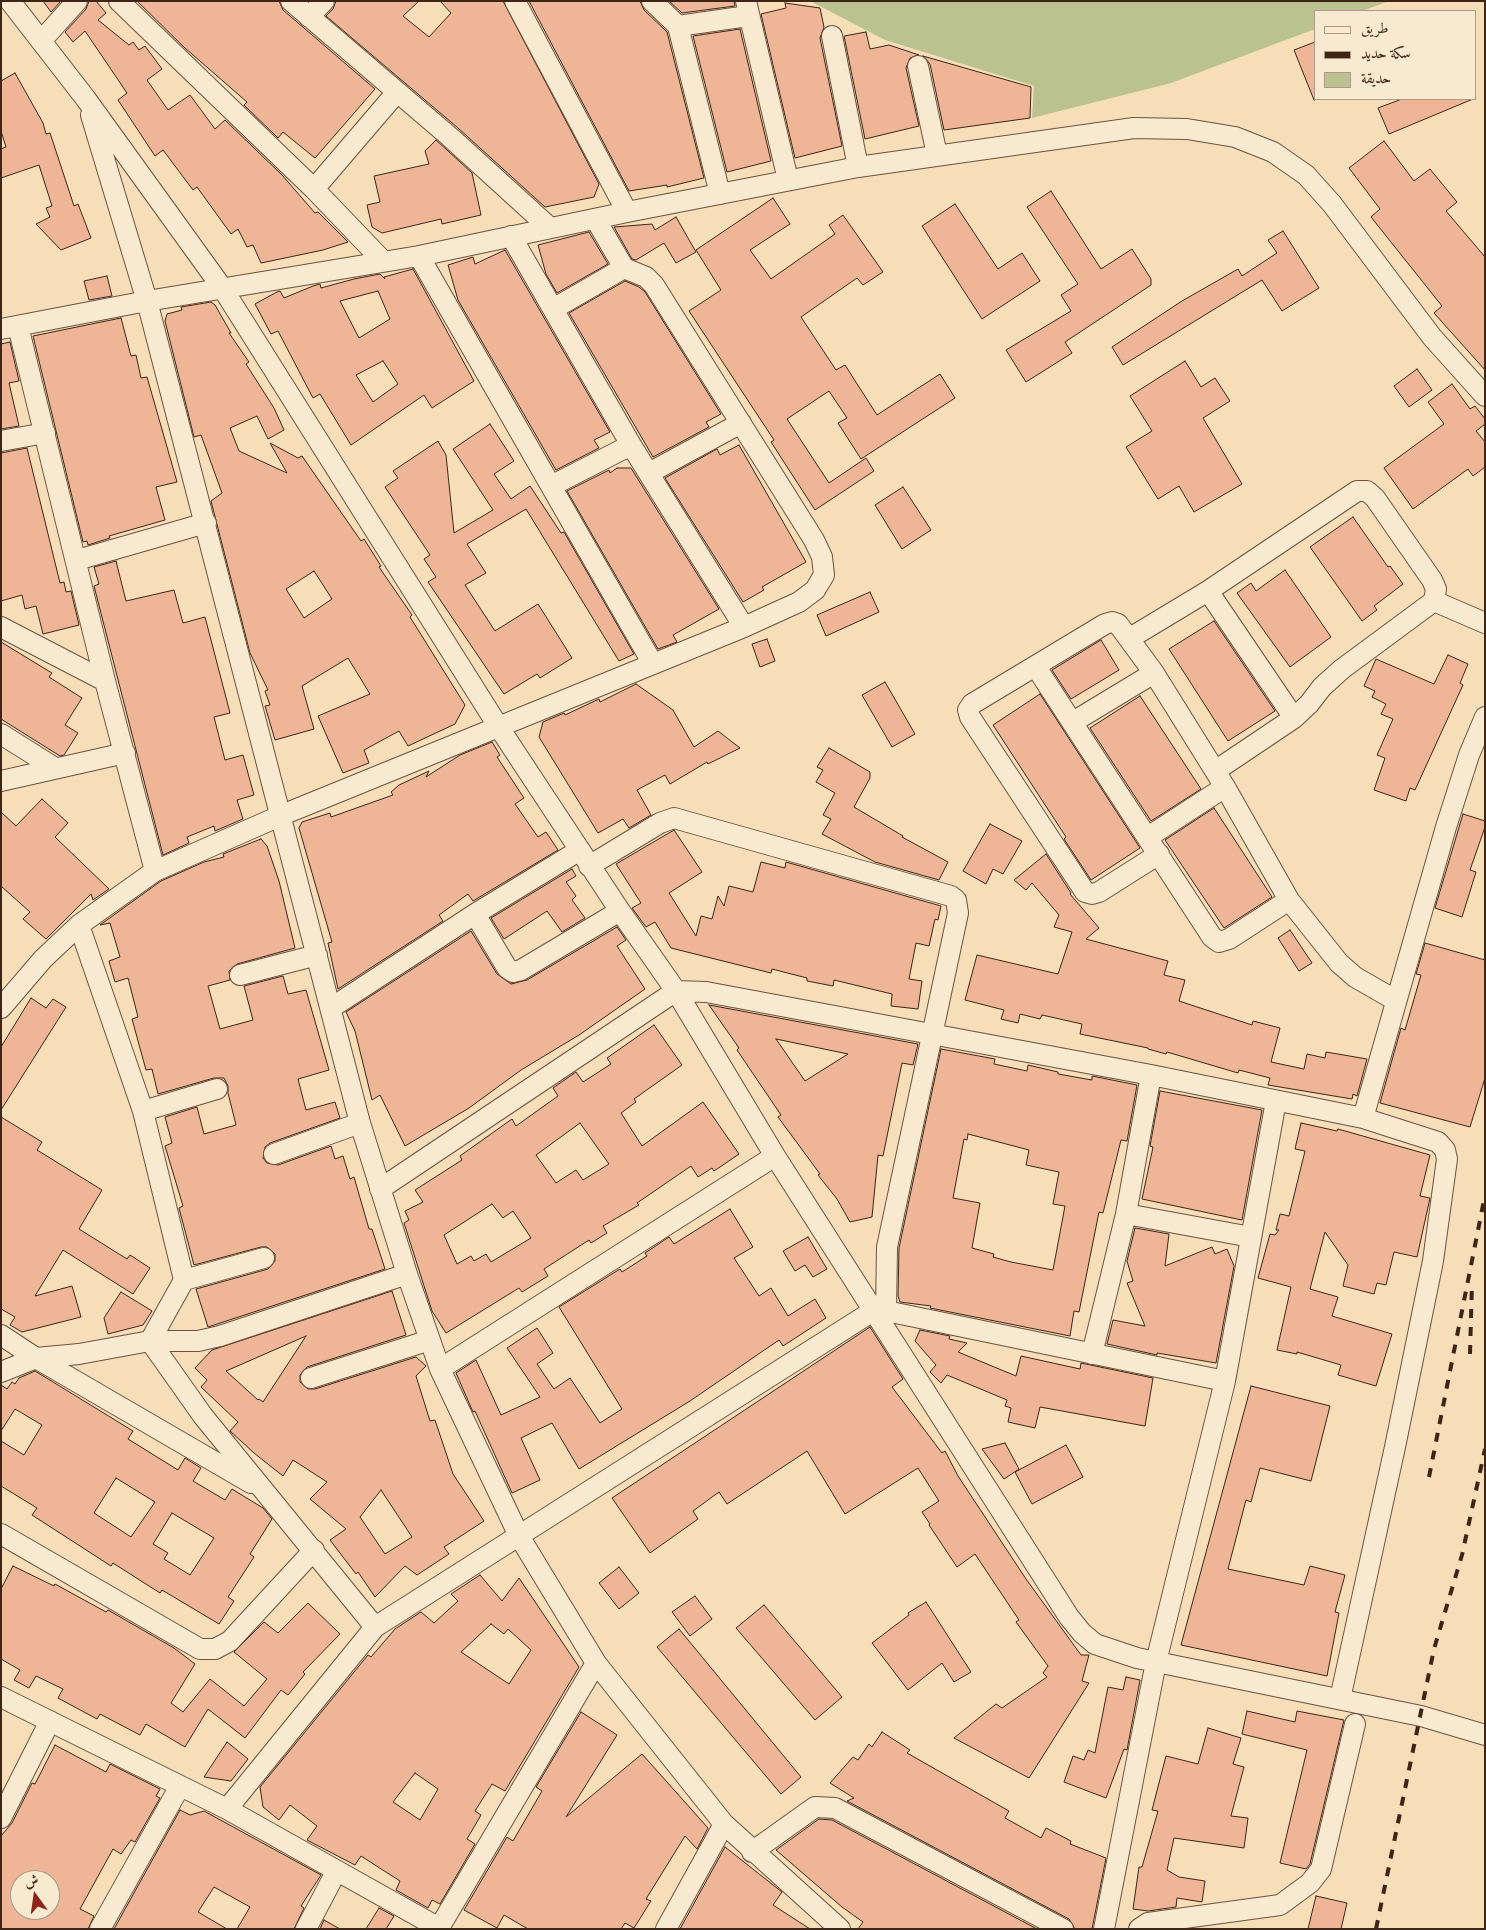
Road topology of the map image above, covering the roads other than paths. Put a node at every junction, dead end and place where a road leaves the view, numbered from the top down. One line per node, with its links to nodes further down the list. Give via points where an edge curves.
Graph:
1 (10, 1): 12 (street)
2 (77, 1): 12 (street)
3 (119, 1): 19 (street)
4 (291, 1): 9 (street)
5 (324, 1): 9 (street)
6 (514, 1): 21 (street)
7 (652, 1): 10 (street)
8 (747, 8): 10 (street); 18 (street)
9 (309, 17): 14 (street)
10 (678, 26): 20 (street)
11 (832, 36): 17 (street)
12 (42, 40): 15 (street)
13 (918, 66): 16 (street)
14 (397, 92): 19 (street); 23 (street)
15 (86, 99): 28 (street); 29 (street)
16 (937, 155): 17 (street); 32 (street, via 1134,128 1197,131 1235,138 1273,152 1306,175 1332,204 1432,337)
17 (858, 167): 18 (street)
18 (788, 180): 20 (street)
19 (314, 189): 26 (street)
20 (720, 194): 21 (street)
21 (626, 212): 22 (street)
22 (596, 220): 23 (street); 27 (street)
23 (550, 228): 24 (street)
24 (511, 236): 25 (street); 30 (street)
25 (419, 256): 26 (street); 38 (street)
26 (383, 261): 28 (street)
27 (624, 268): 30 (street); 33 (street, via 646,277 654,285)
28 (223, 289): 29 (street); 54 (street)
29 (147, 301): 31 (street); 39 (street)
30 (553, 309): 36 (street)
31 (10, 327): 34 (street)
32 (1485, 396)
33 (741, 422): 37 (street); 45 (street, via 814,540 822,557 824,575 815,590 799,602)
34 (45, 432): 35 (street); 40 (street)
35 (1, 441)
36 (631, 445): 37 (street); 38 (street)
37 (649, 472): 45 (street)
38 (552, 486): 47 (street)
39 (206, 524): 40 (street); 60 (street)
40 (77, 560): 50 (street)
41 (1208, 591): 42 (street, via 1347,496 1367,490 1432,580 1436,589); 46 (street); 52 (street)
42 (1434, 601): 43 (street); 52 (street, via 1342,670)
43 (1485, 623)
44 (1, 627): 50 (street)
45 (744, 627): 47 (street)
46 (1130, 638): 48 (street, via 1112,622); 49 (street)
47 (653, 664): 54 (street)
48 (1036, 667): 53 (street); 62 (street, via 972,704 968,710 1085,892 1099,892)
49 (1154, 673): 53 (street); 58 (street)
50 (105, 681): 56 (street)
51 (1485, 717): 72 (street, via 1468,756)
52 (1294, 718): 58 (street)
53 (1073, 722): 61 (street)
54 (498, 726): 60 (street); 63 (street)
55 (1, 734): 57 (street)
56 (125, 753): 57 (street); 64 (street)
57 (55, 768): 59 (street)
58 (1220, 779): 61 (street); 65 (street)
59 (1, 781)
60 (282, 815): 64 (street); 69 (street)
61 (1148, 837): 62 (street)
62 (1159, 854): 65 (street, via 1212,937 1219,942 1229,939)
63 (585, 858): 66 (street); 67 (street); 75 (street, via 674,818 951,896 956,900 958,913)
64 (155, 872): 68 (street)
65 (1290, 900): 72 (street, via 1339,964)
66 (620, 911): 67 (street, via 513,972 507,968); 71 (street)
67 (475, 914): 74 (street)
68 (79, 925): 73 (street); 79 (street)
69 (318, 955): 70 (street); 74 (street)
70 (240, 974)
71 (676, 991): 75 (street, via 706,992); 83 (street); 84 (street)
72 (1395, 1000): 80 (street)
73 (1, 1008)
74 (331, 1008): 81 (street)
75 (931, 1034): 76 (street); 90 (street, via 887,1247)
76 (1151, 1075): 78 (street); 85 (street)
77 (217, 1089): 79 (street)
78 (1276, 1101): 80 (street); 86 (street)
79 (143, 1111): 89 (street)
80 (1363, 1118): 108 (street, via 1438,1142 1447,1159 1429,1281)
81 (360, 1123): 82 (street); 84 (street)
82 (274, 1154)
83 (775, 1156): 90 (street); 96 (street)
84 (380, 1189): 88 (street)
85 (1126, 1214): 86 (street); 94 (street)
86 (1251, 1237): 99 (street)
87 (264, 1258): 89 (street)
88 (407, 1274): 92 (street); 93 (street, via 220,1336 198,1341)
89 (184, 1280): 93 (street)
90 (880, 1311): 94 (street); 102 (street); 105 (street, via 1069,1618 1095,1644)
91 (1, 1335): 95 (street)
92 (430, 1340): 96 (street); 98 (street)
93 (150, 1341): 95 (street); 100 (street, via 203,1416)
94 (1092, 1354): 99 (street)
95 (36, 1358): 97 (street); 100 (street)
96 (440, 1370): 102 (street)
97 (1, 1372)
98 (311, 1378)
99 (1225, 1381): 105 (street)
100 (263, 1490): 103 (street)
101 (1, 1534): 103 (street, via 200,1648 215,1649 230,1641)
102 (519, 1536): 104 (street); 106 (street)
103 (314, 1550): 104 (street)
104 (375, 1627): 113 (street)
105 (1156, 1662): 108 (street); 124 (street)
106 (596, 1663): 115 (street); 118 (street)
107 (1, 1697): 109 (street)
108 (1340, 1698): 111 (street, via 1421,1716)
109 (50, 1721): 112 (street); 114 (street)
110 (1355, 1724): 125 (street, via 1321,1869 1310,1883 1280,1905 1148,1923)
111 (1485, 1735)
112 (180, 1786): 113 (street); 119 (street)
113 (227, 1809): 117 (street)
114 (1, 1818)
115 (724, 1824): 116 (street); 121 (street)
116 (752, 1852): 122 (street); 123 (street, via 814,1807 835,1808)
117 (336, 1872): 118 (street); 120 (street)
118 (440, 1928)
119 (100, 1929)
120 (306, 1929)
121 (666, 1929)
122 (840, 1929)
123 (1063, 1929)
124 (1104, 1929)
125 (1139, 1929)

